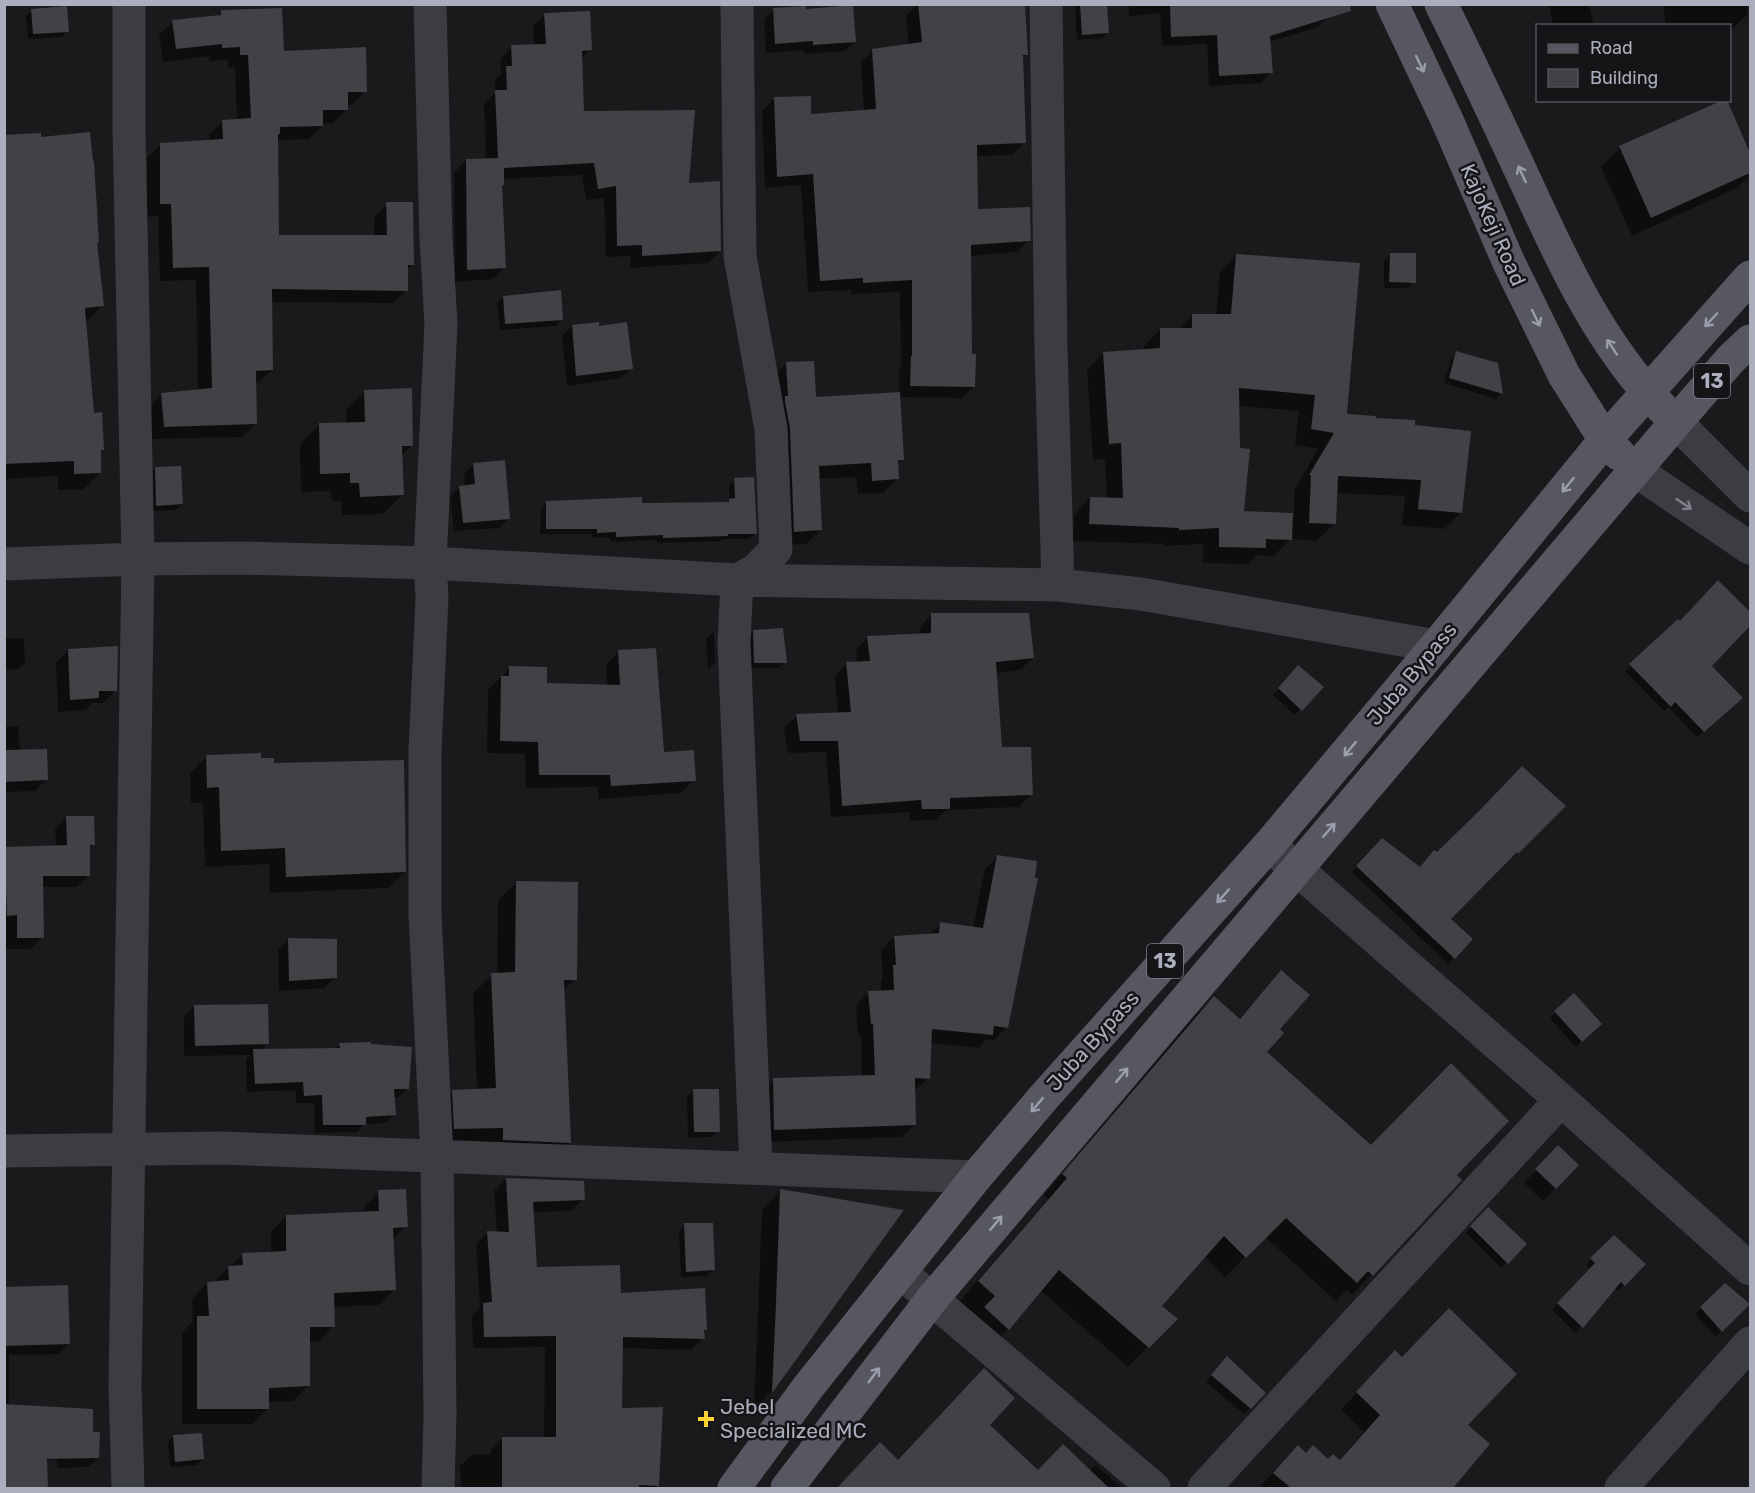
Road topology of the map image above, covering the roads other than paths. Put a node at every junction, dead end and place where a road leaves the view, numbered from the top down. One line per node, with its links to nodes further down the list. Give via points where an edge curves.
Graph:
1 (129, 4): 15 (street)
2 (430, 4): 16 (street, via 441,323)
3 (737, 4): 18 (street, via 740,256 771,429 776,549 756,570)
4 (1046, 4): 19 (street)
5 (1392, 4): 11 (main road, KajoKeji Road, one-way to 11, via 1537,320 1564,375)
6 (1441, 4): 9 (main road, one-way to 6, via 1614,350 1578,289)
7 (1750, 277): 9 (main road, one-way to 9)
8 (1750, 341): 10 (main road, 13)
9 (1648, 393): 10 (main road); 11 (main road, Juba Bypass)
10 (1676, 422): 12 (main road, Juba Bypass); 13 (street)
11 (1605, 440): 12 (main road, KajoKeji Road); 20 (main road, Juba Bypass / 13, one-way to 20)
12 (1636, 471): 14 (street, one-way to 14); 22 (main road, Juba Bypass / 13, one-way to 12)
13 (1750, 496)
14 (1750, 548)
15 (138, 558): 16 (street); 17 (street); 24 (street)
16 (430, 563): 18 (street); 26 (street, via 425,914)
17 (4, 564)
18 (737, 580): 19 (street); 27 (street, via 734,643)
19 (1058, 585): 20 (street, via 1153,596)
20 (1436, 646): 21 (main road, Juba Bypass / 13, one-way to 21)
21 (1269, 845): 22 (street); 28 (main road, Juba Bypass / 13, one-way to 28)
22 (1296, 869): 23 (street); 31 (main road, Juba Bypass / 13, one-way to 22)
23 (1561, 1100): 29 (street); 38 (street)
24 (129, 1149): 25 (street); 26 (street, via 222,1148); 33 (street, via 125,1387)
25 (4, 1151)
26 (437, 1156): 27 (street); 34 (street)
27 (756, 1168): 28 (street)
28 (976, 1177): 30 (main road, Juba Bypass / 13)
29 (1750, 1269)
30 (900, 1272): 31 (street); 35 (main road, Juba Bypass / 13, via 808,1386)
31 (932, 1299): 36 (main road, Juba Bypass / 13, one-way to 31); 37 (street)
32 (1750, 1343): 39 (street)
33 (128, 1488)
34 (438, 1488)
35 (734, 1488)
36 (787, 1488)
37 (1154, 1488)
38 (1204, 1488)
39 (1621, 1488)

